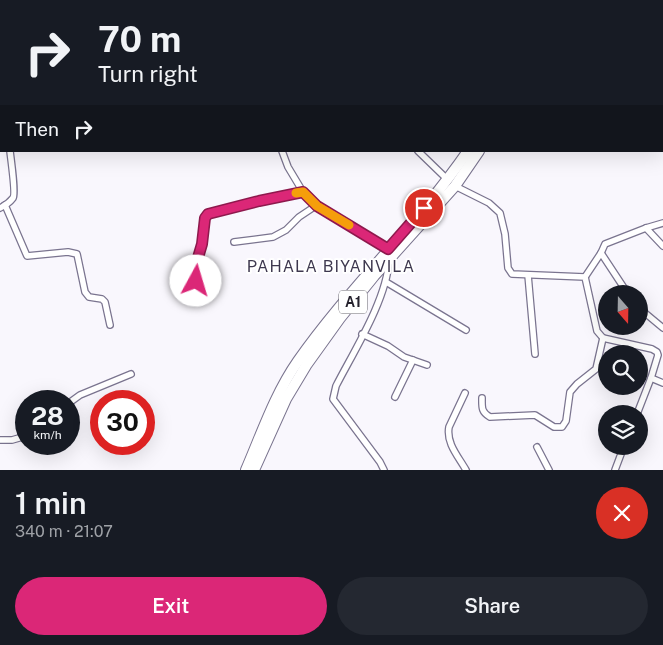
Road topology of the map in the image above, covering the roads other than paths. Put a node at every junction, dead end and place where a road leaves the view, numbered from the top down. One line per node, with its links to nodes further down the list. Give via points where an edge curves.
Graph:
1 (10, 152): 9 (street, via 15,193)
2 (282, 152): 7 (street)
3 (419, 152): 6 (street)
4 (467, 152): 6 (highway, A1)
5 (477, 152): 6 (highway, A1)
6 (451, 183): 15 (highway, A1); 16 (street, via 489,203 500,213 508,268 512,274)
7 (303, 192): 8 (street); 20 (street, via 208,214 197,261)
8 (317, 206): 12 (street, via 273,237); 15 (street)
9 (2, 207): 22 (street, via 27,256 77,254 85,292 89,297 105,302)
10 (663, 223): 11 (street)
11 (646, 228): 13 (street); 14 (street, via 606,244)
12 (234, 242)
13 (663, 246)
14 (601, 253): 17 (street); 19 (street)
15 (390, 254): 18 (street); 42 (highway, A1, via 329,319 297,362 274,404); 43 (highway, A1, via 307,364 286,399)
16 (528, 275): 17 (street); 27 (street)
17 (585, 277): 26 (street, via 597,331)
18 (386, 282): 24 (street); 25 (street)
19 (622, 285)
20 (195, 301)
21 (648, 316): 23 (street)
22 (110, 325)
23 (663, 328)
24 (466, 330)
25 (362, 334): 28 (street); 44 (street, via 336,386 334,399)
26 (603, 338): 31 (street, via 657,352); 36 (street, via 596,369 570,392 566,421 562,427 554,427 535,415 490,417 482,410)
27 (535, 354)
28 (413, 360): 29 (street); 35 (street)
29 (427, 364)
30 (131, 374): 34 (street)
31 (651, 378): 32 (street); 37 (street)
32 (663, 383)
33 (465, 393): 45 (street, via 449,427 448,440)
34 (80, 395)
35 (395, 397)
36 (482, 398)
37 (640, 405)
38 (15, 439): 39 (street)
39 (0, 440)
40 (537, 447): 46 (street)
41 (621, 455): 47 (street)
42 (246, 470)
43 (254, 470)
44 (384, 470)
45 (466, 470)
46 (549, 470)
47 (615, 470)

